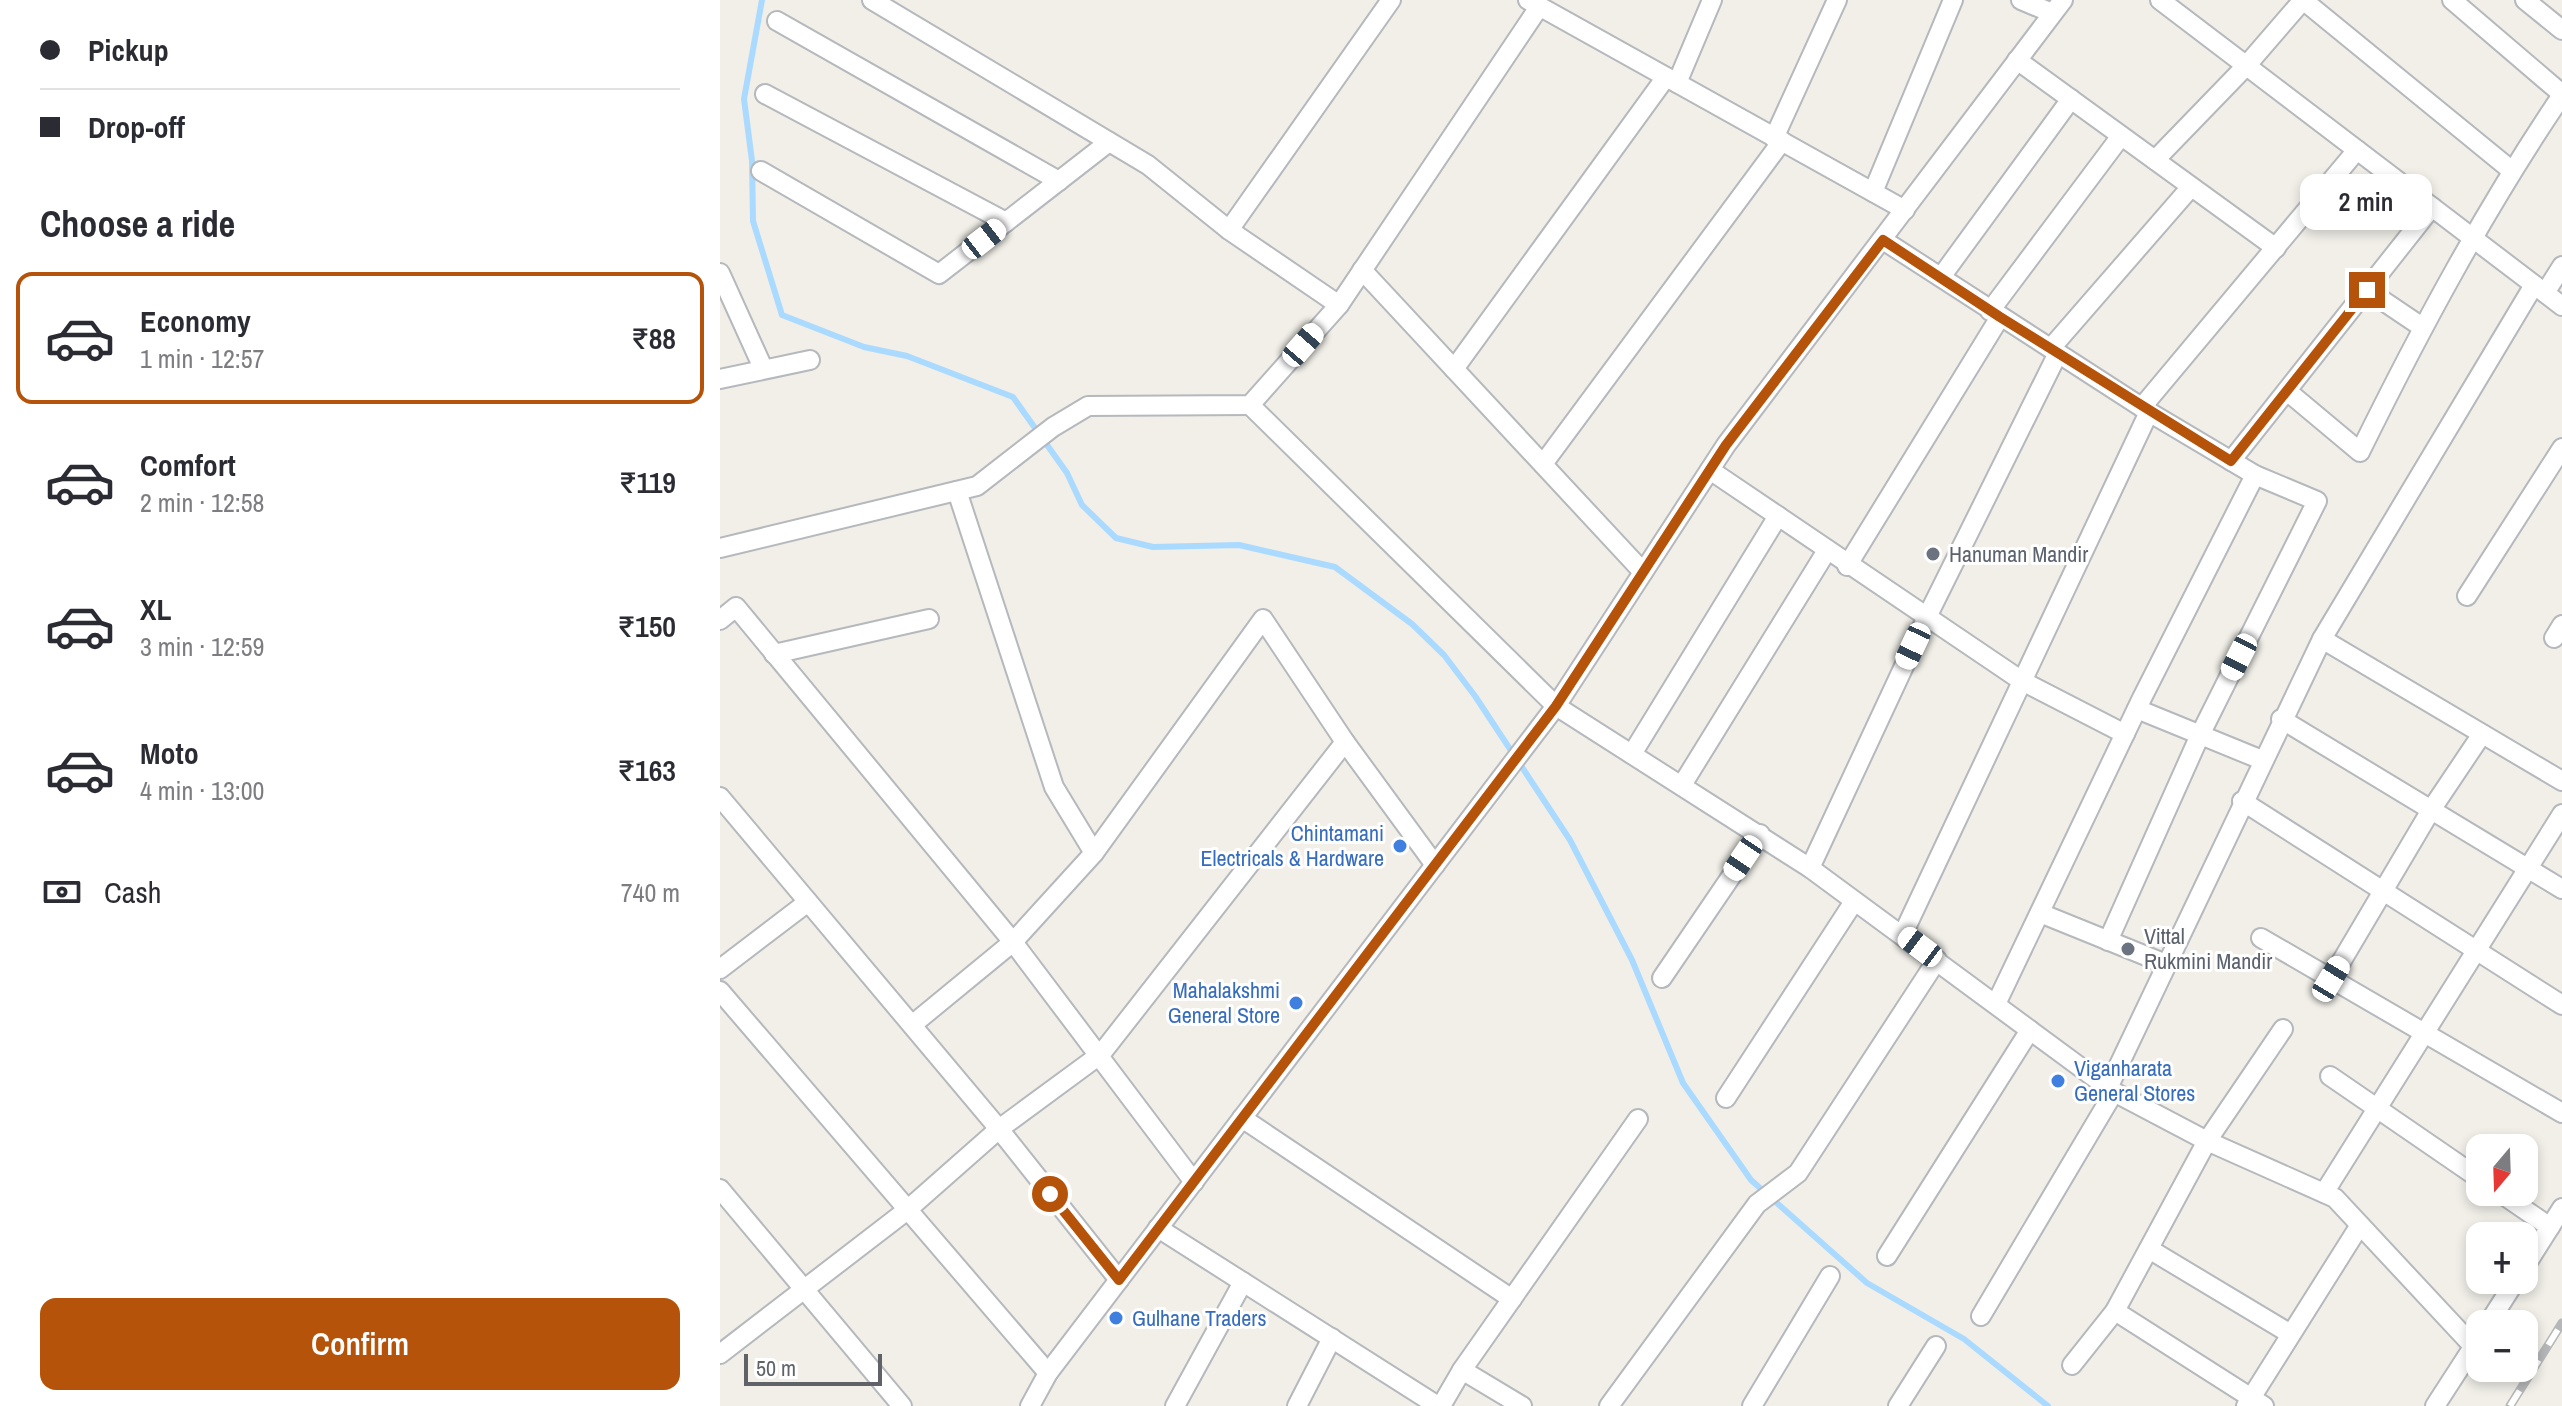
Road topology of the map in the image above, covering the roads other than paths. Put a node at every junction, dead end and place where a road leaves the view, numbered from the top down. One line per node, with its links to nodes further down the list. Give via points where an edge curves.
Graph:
1 (872, 0): 23 (street)
2 (1391, 0): 34 (street)
3 (1712, 0): 17 (street)
4 (1837, 0): 22 (street)
5 (1953, 0): 30 (street)
6 (2021, 0): 12 (street)
7 (2160, 0): 16 (street)
8 (2303, 0): 16 (street); 26 (street)
9 (2452, 0): 19 (street)
10 (2525, 0): 14 (street)
11 (1534, 4): 17 (street); 39 (street)
12 (2058, 6): 15 (street)
13 (777, 21): 28 (street)
14 (2562, 30)
15 (2017, 60): 20 (street); 32 (street)
16 (2246, 66): 24 (street); 25 (street)
17 (1671, 80): 22 (street); 51 (street)
18 (765, 94): 33 (street)
19 (2562, 94): 26 (street)
20 (2071, 99): 21 (street); 41 (street)
21 (2121, 136): 25 (street); 46 (street)
22 (1778, 140): 30 (street); 58 (street)
23 (1109, 142): 28 (street); 34 (street, via 1148,165)
24 (2357, 150): 31 (street); 37 (street)
25 (2155, 160): 29 (street)
26 (2511, 170): 35 (street)
27 (761, 171): 33 (street, via 939,274)
28 (1059, 181): 33 (street)
29 (2191, 187): 37 (street); 48 (street)
30 (1873, 192): 32 (street)
31 (2432, 207): 35 (street); 43 (street)
32 (1905, 210): 36 (street)
33 (1006, 222)
34 (1229, 230): 44 (street)
35 (2472, 237): 42 (street); 47 (street)
36 (1883, 240): 41 (street); 59 (street)
37 (2276, 248): 55 (street)
38 (2562, 266): 42 (street)
39 (1362, 270): 44 (street); 51 (street)
40 (720, 273): 50 (street)
41 (1941, 277): 46 (street)
42 (2540, 289): 45 (street); 71 (street)
43 (2367, 290): 47 (street); 53 (street)
44 (1339, 305): 54 (street)
45 (2562, 306)
46 (1995, 314): 48 (street); 65 (street)
47 (2422, 327): 53 (street, via 2360,452)
48 (2055, 350): 55 (street); 69 (street)
49 (810, 360): 50 (street)
50 (763, 368): 52 (street)
51 (1454, 369): 58 (street)
52 (720, 379)
53 (2287, 391): 57 (street)
54 (1250, 405): 61 (street, via 1088,406 977,486); 74 (street)
55 (2146, 410): 57 (street); 73 (street)
56 (2562, 448): 67 (street)
57 (2231, 461): 60 (street)
58 (1543, 464): 66 (street)
59 (1710, 470): 62 (street); 66 (street)
60 (2255, 475): 75 (street); 79 (street, via 2317,501)
61 (957, 491): 63 (street); 90 (street, via 1054,787)
62 (1778, 516): 64 (street); 81 (street)
63 (720, 548)
64 (1826, 552): 65 (street); 84 (street)
65 (1847, 566): 69 (street)
66 (1643, 572): 74 (street)
67 (2467, 596)
68 (929, 619): 72 (street)
69 (1926, 619): 73 (street); 92 (street)
70 (720, 620): 72 (street, via 736,607)
71 (2322, 639): 76 (street); 78 (street)
72 (774, 654): 102 (street)
73 (2022, 681): 77 (street); 99 (street)
74 (1556, 706): 81 (street); 91 (street)
75 (2137, 709): 77 (street); 79 (street)
76 (2281, 719): 82 (street); 87 (street)
77 (2125, 734): 98 (street)
78 (2482, 734): 83 (street); 87 (street)
79 (2200, 735): 82 (street); 101 (street)
80 (1345, 742): 90 (street, via 1263,619); 91 (street); 116 (street)
81 (1632, 754): 84 (street)
82 (2262, 760): 86 (street)
83 (2562, 781)
84 (1682, 785): 89 (street)
85 (720, 797): 96 (street)
86 (2242, 801): 95 (street); 105 (street)
87 (2431, 810): 93 (street); 95 (street)
88 (2562, 814): 93 (street)
89 (1760, 834): 92 (street); 107 (street)
90 (1094, 853): 102 (street)
91 (1435, 865): 122 (street)
92 (1810, 868): 97 (street)
93 (2527, 868): 94 (street); 103 (street)
94 (2562, 889)
95 (2385, 892): 103 (street); 108 (street)
96 (808, 902): 106 (street); 112 (street)
97 (1853, 903): 99 (street); 119 (street)
98 (2040, 913): 101 (street); 110 (street)
99 (1903, 934): 104 (street)
100 (2261, 938): 108 (street)
101 (2108, 941): 105 (street)
102 (1013, 942): 112 (street); 116 (street)
103 (2475, 949): 111 (street); 115 (street)
104 (1937, 960): 110 (street); 162 (street, via 1798,1173 1757,1204)
105 (2166, 964): 118 (street)
106 (720, 969)
107 (1662, 978)
108 (2331, 979): 115 (street)
109 (720, 991): 132 (street)
110 (1996, 1004): 114 (street)
111 (2562, 1005)
112 (912, 1025): 124 (street)
113 (2283, 1029): 125 (street)
114 (2030, 1030): 118 (street); 138 (street)
115 (2424, 1033): 120 (street); 121 (street)
116 (1101, 1054): 124 (street); 127 (street)
117 (2330, 1076): 120 (street)
118 (2111, 1090): 125 (street); 145 (street)
119 (1726, 1098)
120 (2379, 1108): 126 (street); 129 (street)
121 (2562, 1113)
122 (1242, 1118): 127 (street); 143 (street)
123 (1638, 1119): 143 (street)
124 (999, 1129): 132 (street); 140 (street)
125 (2207, 1141): 129 (street); 137 (street)
126 (2466, 1169)
127 (1194, 1182): 135 (street)
128 (720, 1189): 142 (street)
129 (2324, 1193): 133 (street)
130 (2519, 1206): 134 (street)
131 (2562, 1208): 134 (street)
132 (906, 1211): 142 (street); 154 (street)
133 (2360, 1225): 146 (street); 147 (street)
134 (2550, 1227): 136 (street)
135 (1158, 1228): 140 (street); 141 (street)
136 (2538, 1246)
137 (2149, 1249): 144 (street); 147 (street)
138 (1887, 1256)
139 (1830, 1276): 163 (street)
140 (1119, 1280): 154 (street)
141 (1243, 1282): 148 (street); 158 (street)
142 (802, 1287): 150 (street); 156 (street)
143 (1512, 1299): 153 (street)
144 (2115, 1311): 152 (street); 155 (street)
145 (1981, 1316)
146 (2466, 1331)
147 (2289, 1333): 155 (street)
148 (1332, 1338): 159 (street); 160 (street)
149 (1936, 1346): 164 (street)
150 (720, 1354)
151 (2466, 1359): 165 (street)
152 (2072, 1365)
153 (1462, 1370): 160 (street); 161 (street)
154 (1048, 1373): 157 (street)
155 (2254, 1403)
156 (902, 1406)
157 (1030, 1406)
158 (1175, 1406)
159 (1297, 1406)
160 (1440, 1406)
161 (1522, 1406)
162 (1609, 1406)
163 (1752, 1406)
164 (1898, 1406)
165 (2435, 1406)

